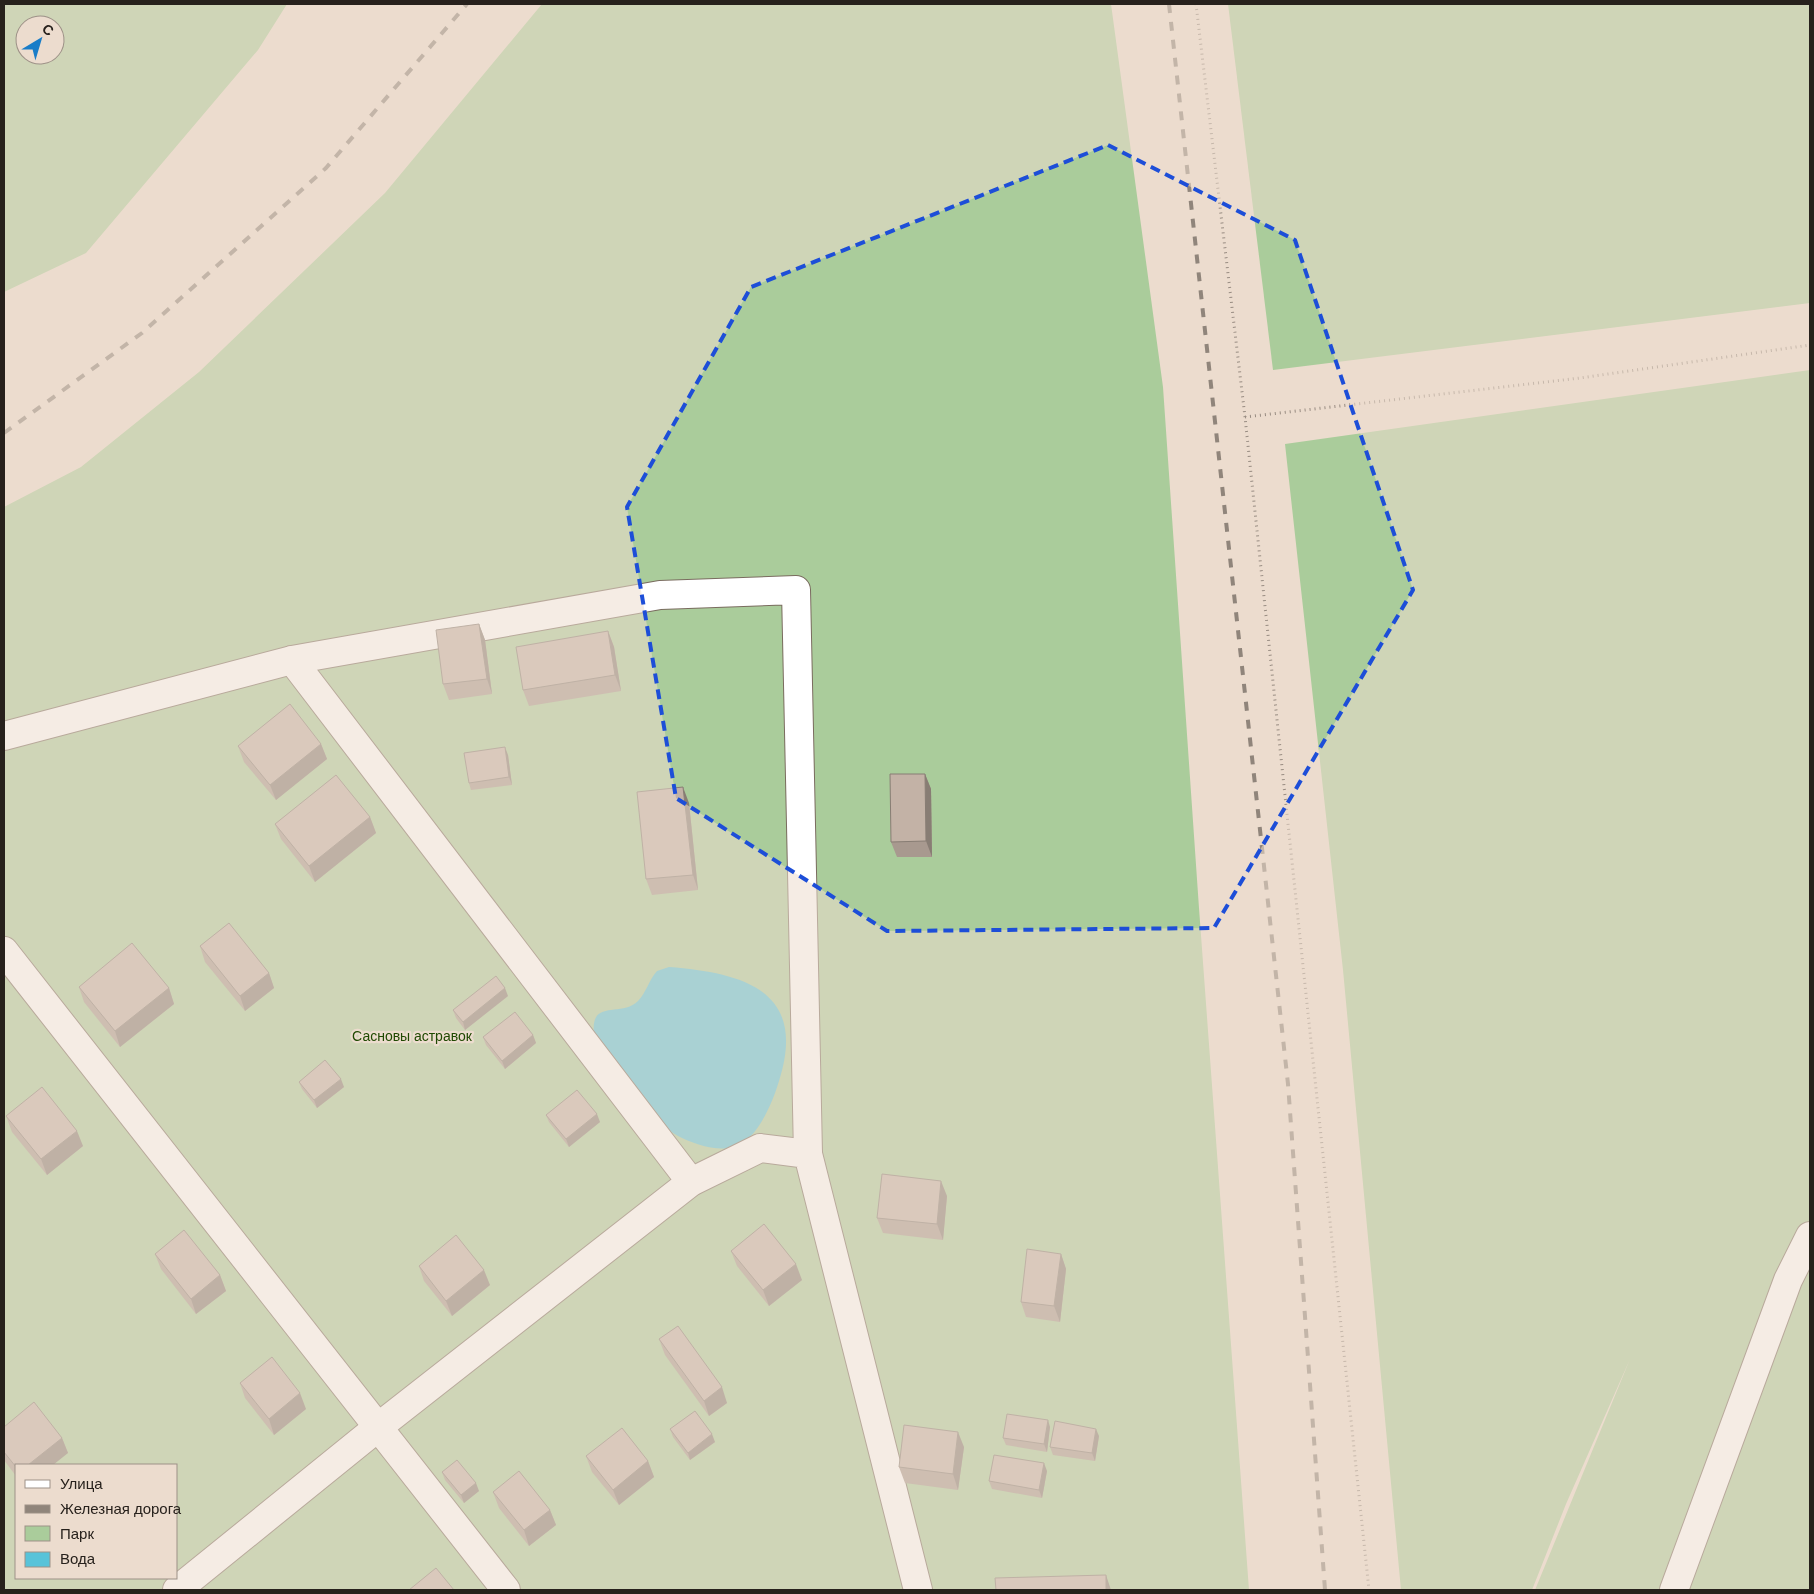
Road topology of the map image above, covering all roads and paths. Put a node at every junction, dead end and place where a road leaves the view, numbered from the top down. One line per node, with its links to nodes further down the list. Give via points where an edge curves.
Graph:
1 (1196, 4): 3 (path)
2 (1810, 345): 3 (path, via 1580,378)
3 (1244, 418): 14 (path)
4 (292, 660): 5 (street); 7 (street, via 660,595 796,590); 8 (street)
5 (4, 736)
6 (4, 951): 10 (street)
7 (808, 1154): 8 (street, via 760,1148); 13 (street)
8 (691, 1182): 10 (street)
9 (1810, 1236): 15 (street, via 1788,1280)
10 (377, 1428): 11 (street); 12 (street)
11 (177, 1590)
12 (506, 1590)
13 (918, 1590)
14 (1369, 1590)
15 (1674, 1590)

